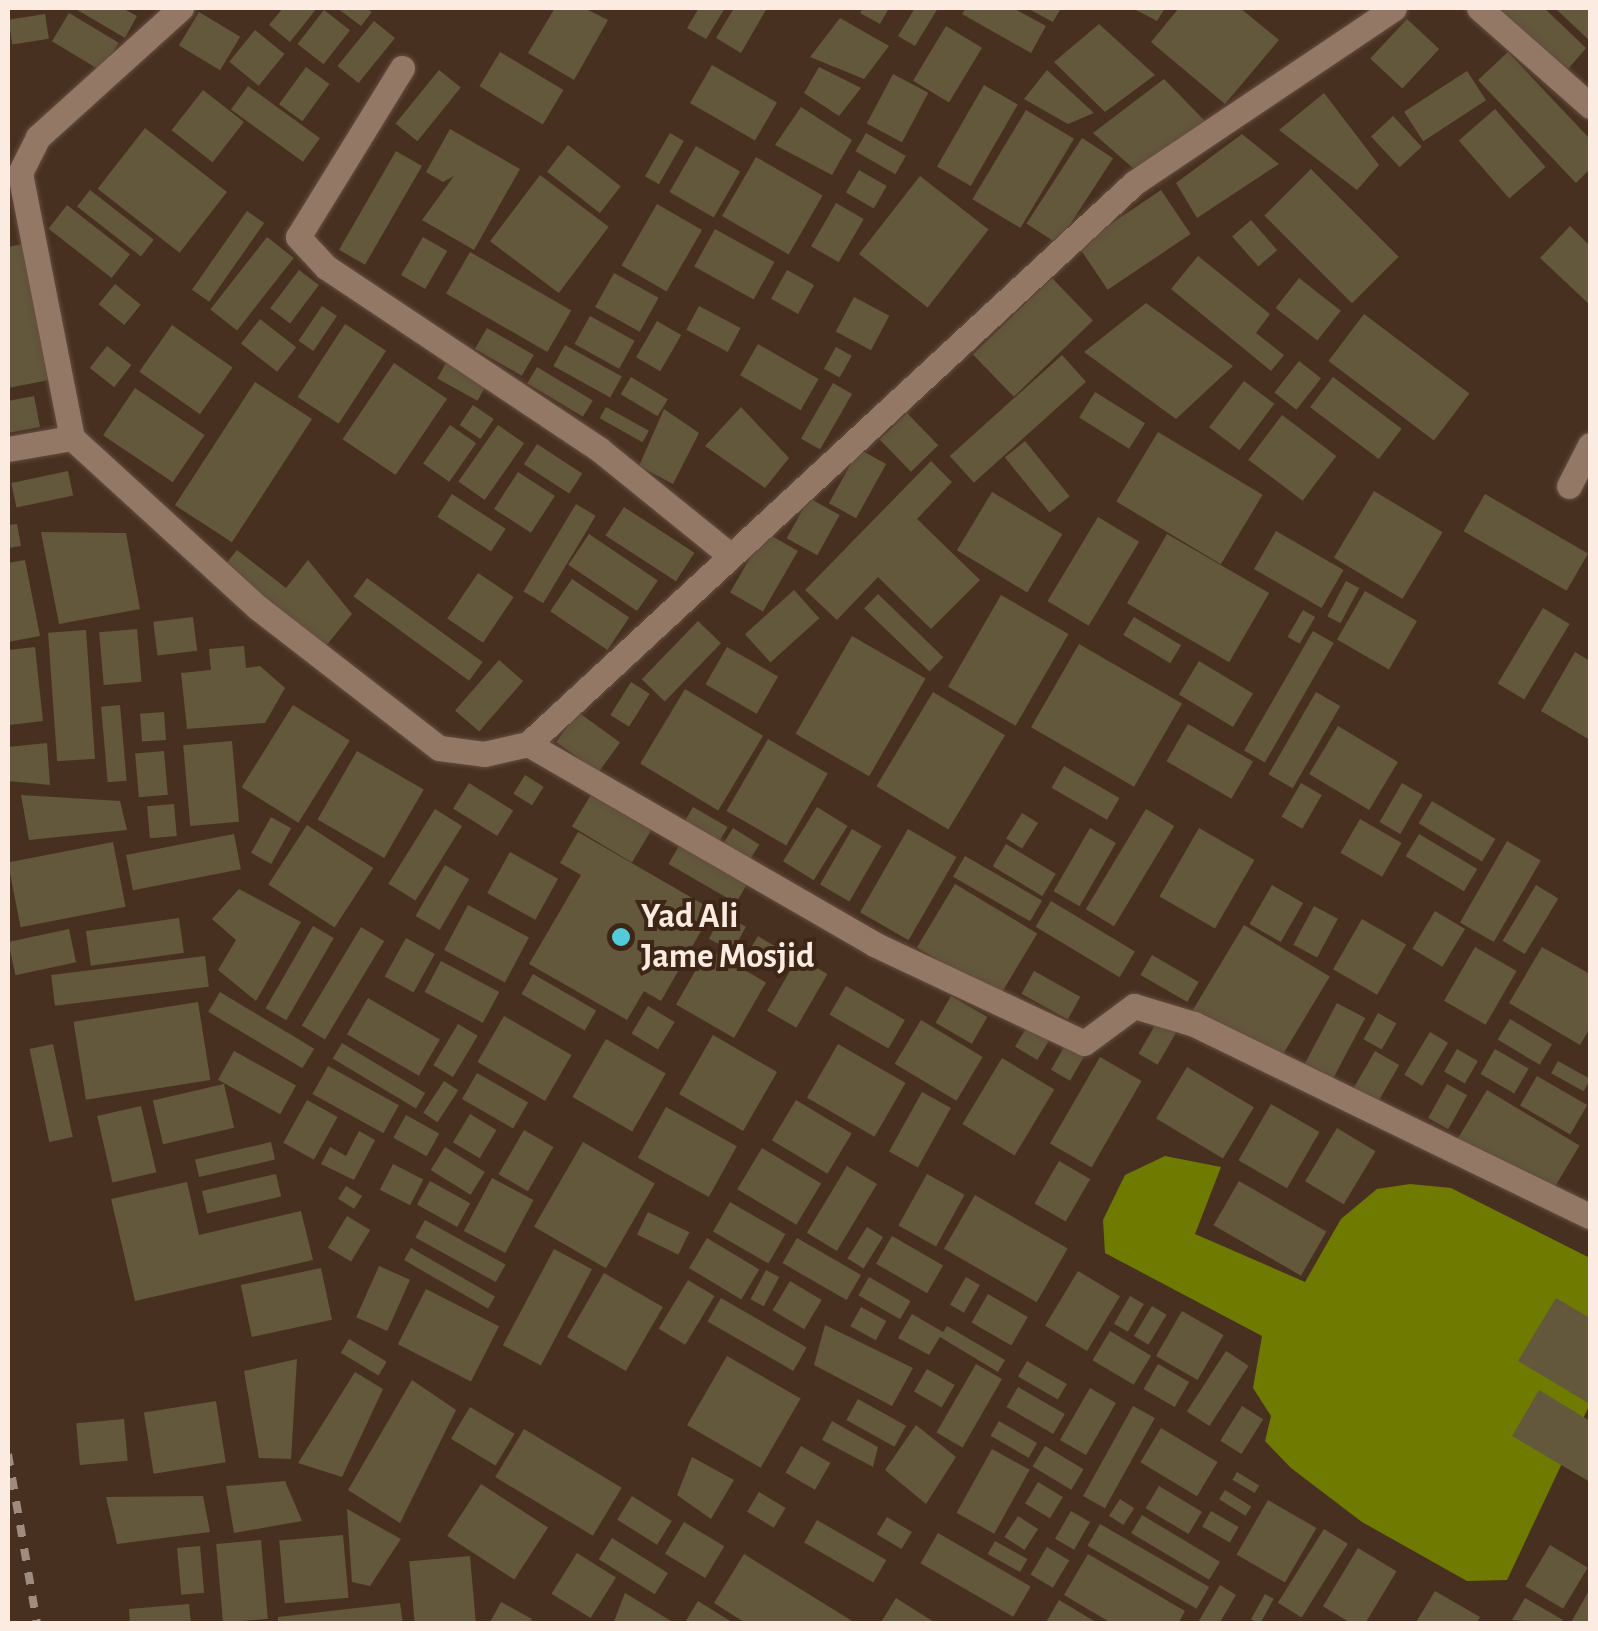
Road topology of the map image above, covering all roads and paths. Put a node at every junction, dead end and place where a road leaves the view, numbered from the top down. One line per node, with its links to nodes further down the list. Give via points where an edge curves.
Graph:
1 (181, 8): 6 (street, via 38,137 20,173)
2 (1394, 8): 10 (street, via 1134,182)
3 (1479, 8): 5 (street)
4 (402, 68): 10 (street, via 298,237 326,267 585,440)
5 (1590, 106)
6 (72, 438): 8 (street); 11 (street, via 257,608 439,748 484,754)
7 (1590, 445): 9 (street)
8 (8, 448)
9 (1569, 486)
10 (727, 553): 11 (street)
11 (528, 744): 12 (street, via 874,944 1084,1043 1134,1006 1194,1024)
12 (1590, 1216)

